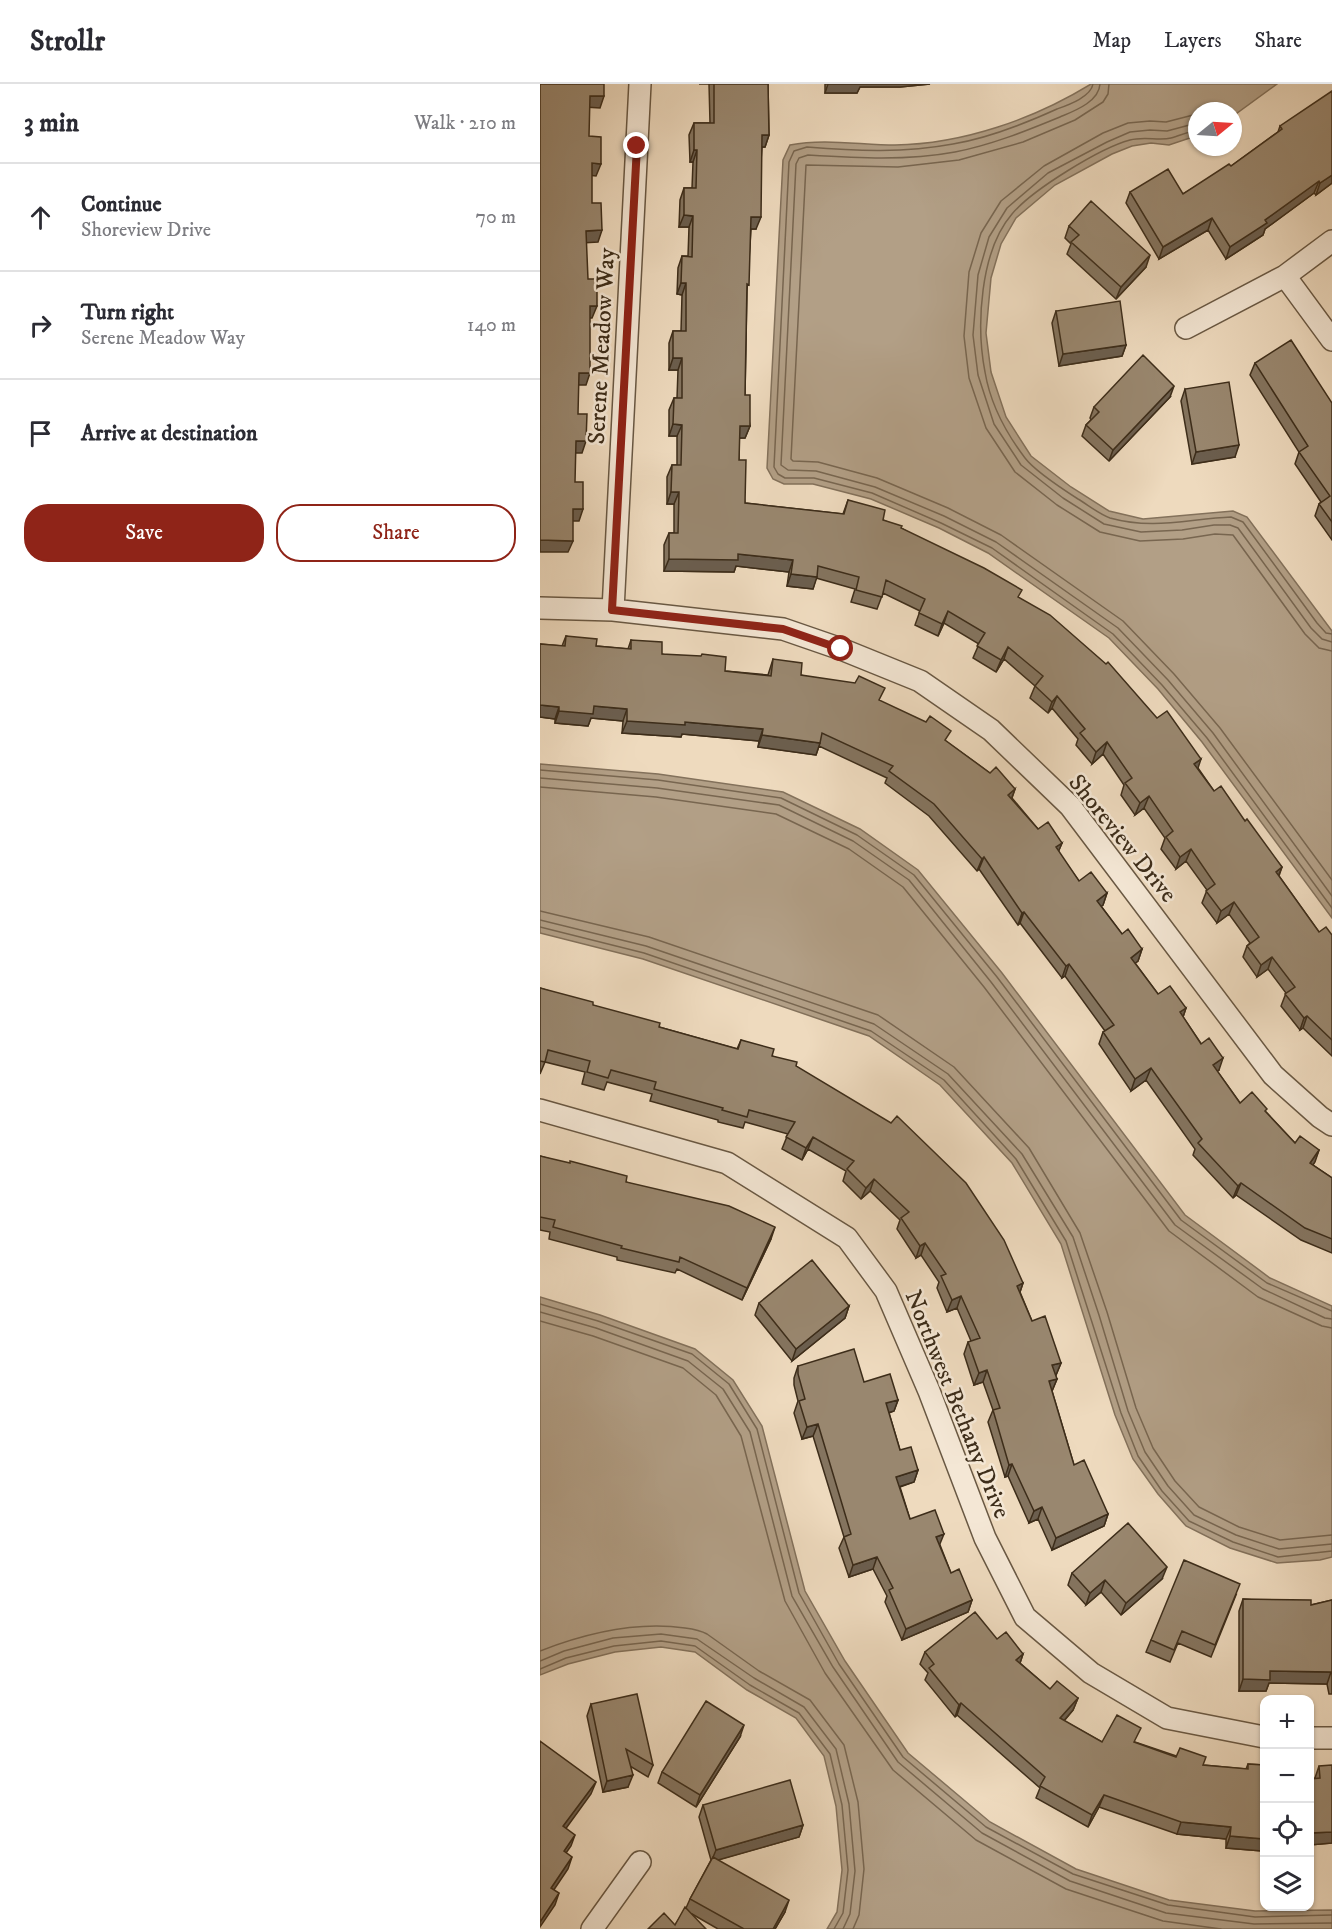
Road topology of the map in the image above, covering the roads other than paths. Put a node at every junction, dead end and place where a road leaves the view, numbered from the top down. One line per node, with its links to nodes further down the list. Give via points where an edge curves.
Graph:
1 (640, 84): 7 (street, Serene Meadow Way)
2 (1332, 241): 3 (street)
3 (1285, 276): 4 (street); 5 (street)
4 (1186, 328)
5 (1332, 340)
6 (540, 608): 7 (street, Shoreview Drive)
7 (612, 610): 9 (street, Shoreview Drive, via 783,629 920,681 991,730 1070,806 1273,1075)
8 (540, 1110): 10 (street, Northwest Bethany Drive, via 727,1163 847,1238 886,1291 985,1538 1025,1617 1090,1673 1167,1718)
9 (1332, 1125)
10 (1260, 1736)
11 (1314, 1738): 12 (street)
12 (1332, 1738)
13 (640, 1862): 14 (street)
14 (592, 1929)

